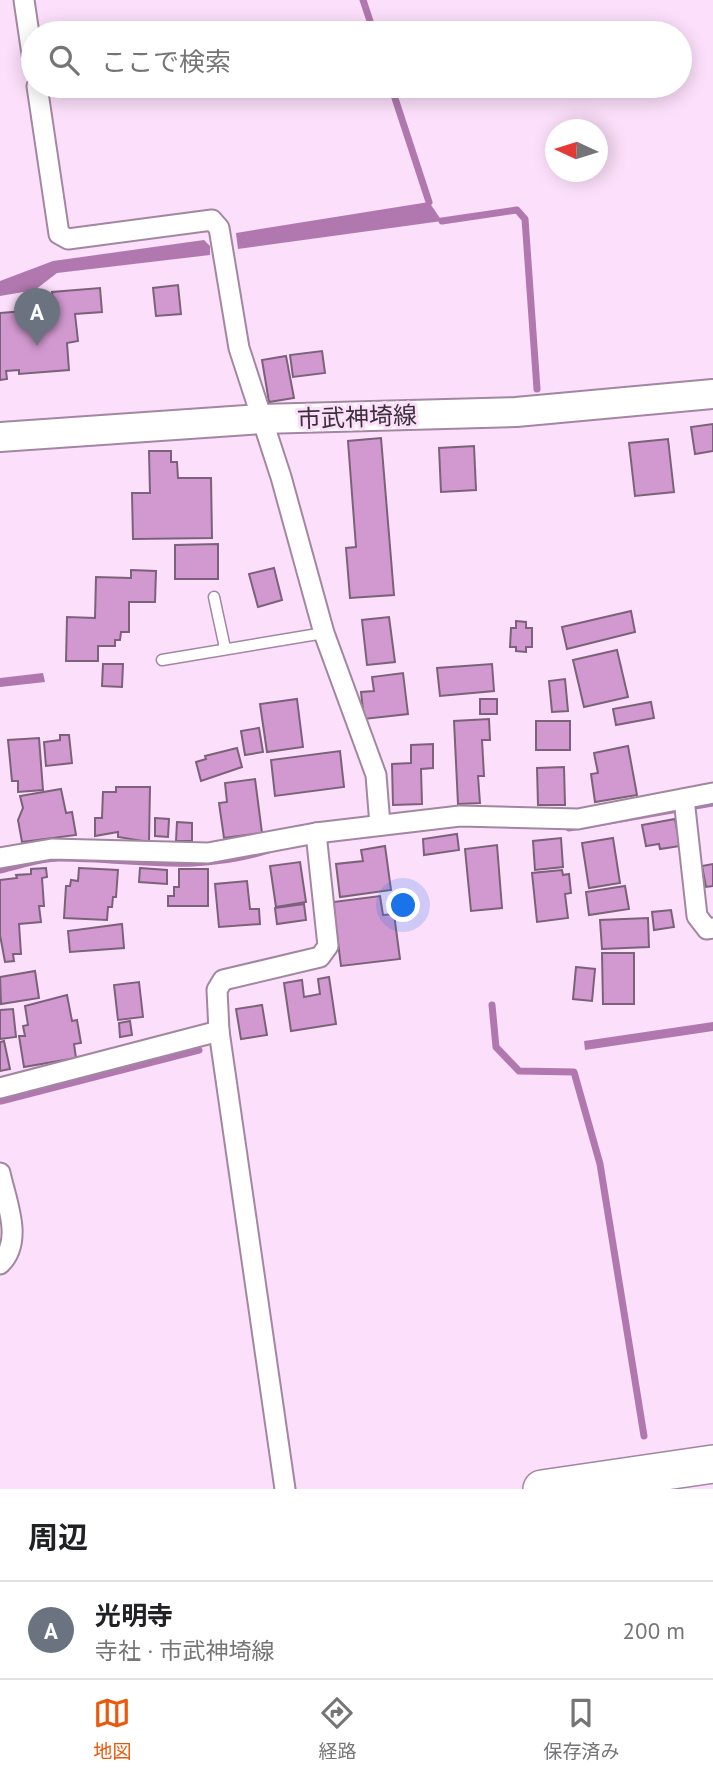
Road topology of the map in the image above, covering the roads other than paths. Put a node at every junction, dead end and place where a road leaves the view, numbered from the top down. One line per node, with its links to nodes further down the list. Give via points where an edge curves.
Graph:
1 (24, 0): 2 (street)
2 (27, 21)
3 (39, 98): 5 (street, via 59,234 68,239 212,220 219,228 239,348)
4 (713, 394): 5 (main road, 市武神埼線, via 516,412)
5 (261, 419): 6 (main road, 市武神埼線); 8 (street)
6 (0, 437)
7 (214, 597): 9 (lane)
8 (324, 633): 9 (lane); 13 (street, via 376,775)
9 (225, 648): 10 (lane)
10 (162, 660)
11 (713, 793): 12 (street)
12 (685, 808): 13 (street, via 578,819 460,816); 16 (street, via 697,916 707,929)
13 (380, 825): 14 (street)
14 (317, 843): 15 (street, via 208,853 52,849); 17 (street, via 328,946 320,957 222,980 217,990)
15 (0, 858)
16 (713, 929)
17 (219, 1031): 18 (street); 22 (street)
18 (0, 1088)
19 (0, 1173): 20 (street, via 12,1244)
20 (0, 1264)
21 (713, 1464): 23 (highway)
22 (285, 1489)
23 (542, 1489)

